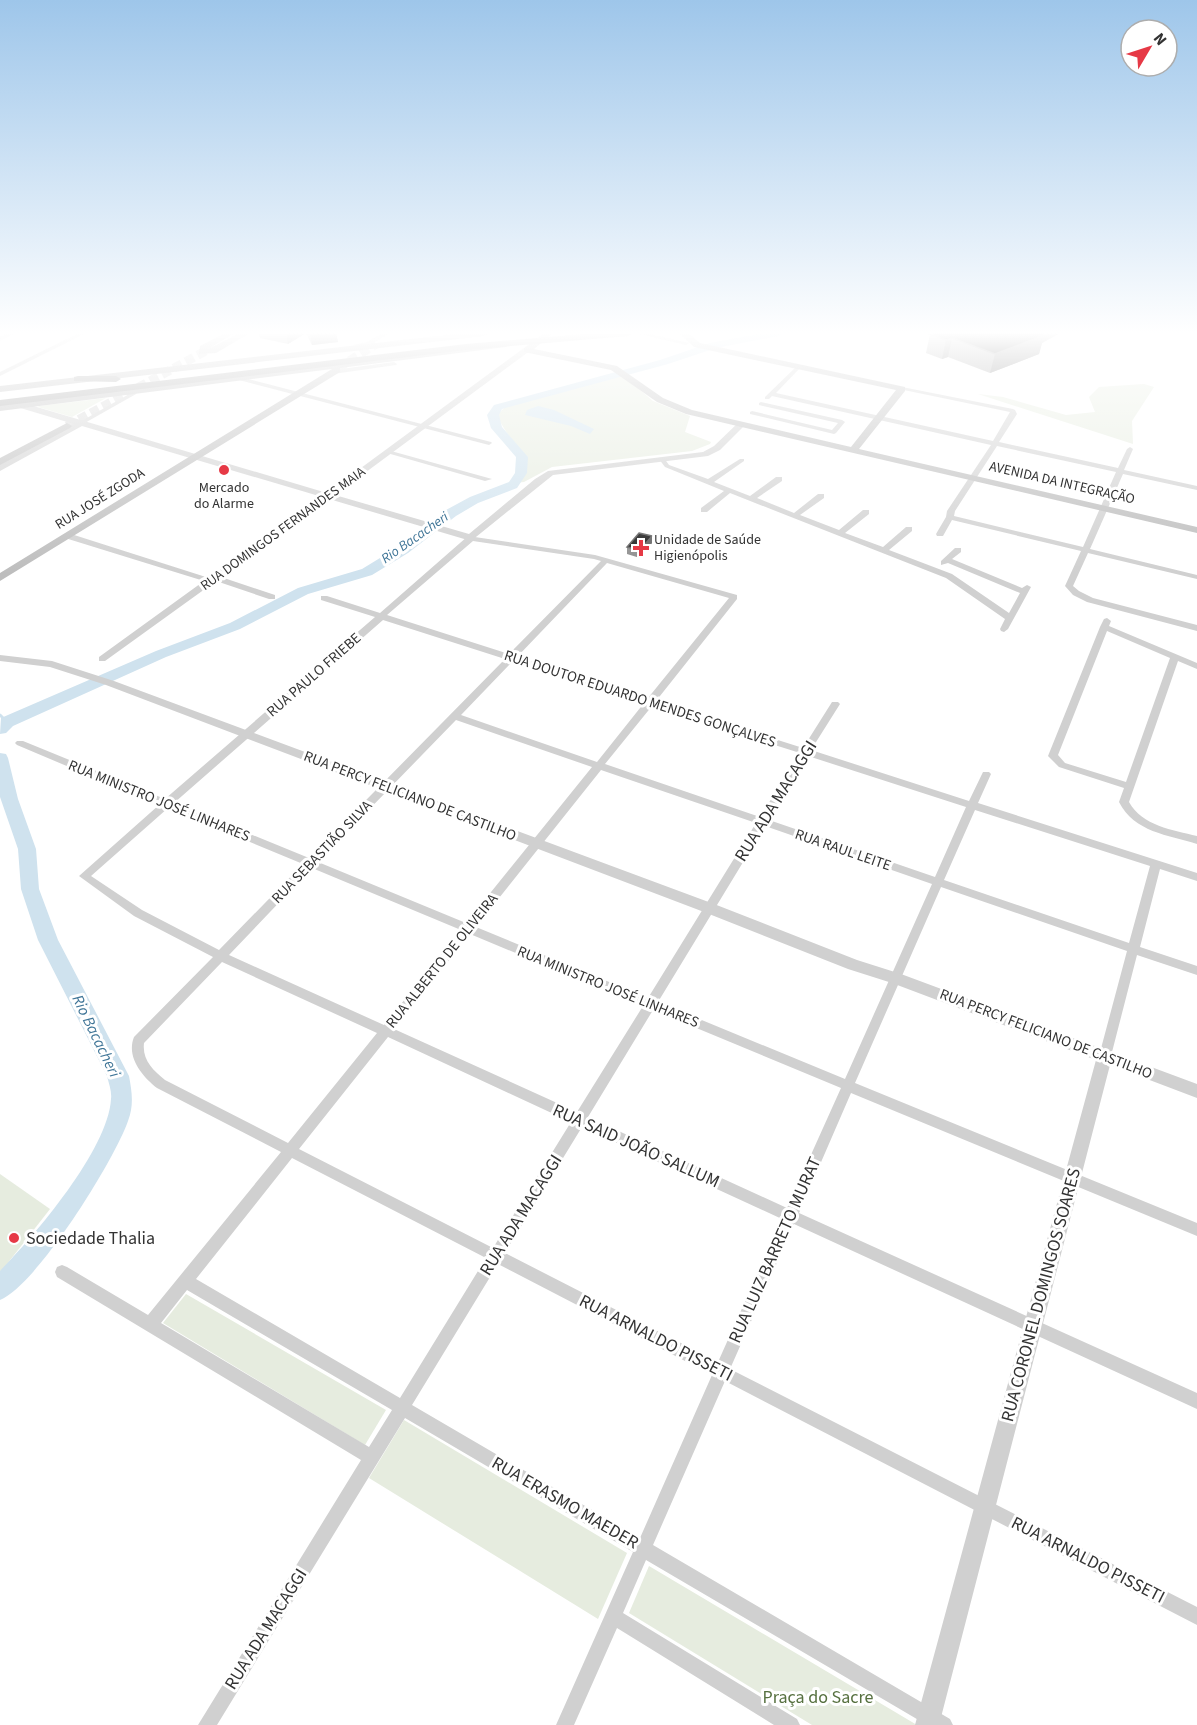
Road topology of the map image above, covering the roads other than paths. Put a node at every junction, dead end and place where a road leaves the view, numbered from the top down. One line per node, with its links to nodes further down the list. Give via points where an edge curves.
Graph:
1 (752, 413): 16 (street)
2 (43, 414): 14 (street)
3 (98, 414): 15 (street)
4 (265, 414): 23 (main road, RUA JOSÉ ZGODA)
5 (377, 414): 17 (street)
6 (442, 414): 17 (street, RUA DOMINGOS FERNANDES MAIA)
7 (700, 414): 16 (main road, AVENIDA DA INTEGRAÇÃO)
8 (754, 414): 9 (street, via 834,432 842,422)
9 (804, 414)
10 (858, 414): 13 (street)
11 (882, 414): 13 (main road)
12 (1014, 414): 19 (street)
13 (878, 418): 19 (street); 21 (main road)
14 (69, 423): 15 (street); 26 (main road)
15 (81, 423): 23 (street); 28 (street)
16 (742, 424): 21 (main road, AVENIDA DA INTEGRAÇÃO); 24 (street, via 714,450)
17 (425, 426): 18 (street); 22 (street, RUA DOMINGOS FERNANDES MAIA)
18 (489, 443)
19 (994, 443): 29 (street); 31 (street)
20 (1130, 449): 29 (street)
21 (853, 450): 31 (main road, AVENIDA DA INTEGRAÇÃO)
22 (389, 452): 32 (street); 37 (street, RUA DOMINGOS FERNANDES MAIA)
23 (196, 457): 37 (street); 49 (main road, RUA JOSÉ ZGODA)
24 (678, 457): 25 (street); 30 (street)
25 (662, 459): 30 (street, via 667,466); 50 (street, RUA PAULO FRIEBE, via 546,475)
26 (0, 460)
27 (742, 460): 34 (street)
28 (0, 468)
29 (1121, 471): 35 (street); 40 (street)
30 (689, 475): 34 (street)
31 (972, 478): 40 (main road, AVENIDA DA INTEGRAÇÃO); 44 (street)
32 (488, 479)
33 (779, 479): 39 (street)
34 (709, 482): 36 (street)
35 (1197, 488)
36 (729, 490): 39 (street); 41 (street)
37 (328, 496): 50 (street); 59 (street, RUA DOMINGOS FERNANDES MAIA)
38 (821, 496): 43 (street)
39 (751, 499): 43 (street)
40 (1104, 508): 46 (main road, AVENIDA DA INTEGRAÇÃO); 52 (street)
41 (704, 510)
42 (866, 512): 47 (street)
43 (794, 516): 47 (street)
44 (950, 517): 48 (street); 52 (street)
45 (909, 529): 53 (street)
46 (1197, 530)
47 (840, 533): 53 (street)
48 (940, 534)
49 (68, 536): 58 (main road, RUA JOSÉ ZGODA); 59 (street)
50 (471, 538): 54 (street); 62 (street, RUA PAULO FRIEBE)
51 (958, 550): 55 (street)
52 (1085, 550): 57 (street); 65 (street, via 1069,586 1076,593)
53 (884, 551): 56 (street)
54 (606, 560): 68 (street, RUA SEBASTIÃO SILVA); 71 (street, RUA ALBERTO DE OLIVEIRA, via 734,597)
55 (947, 560): 56 (street); 63 (street, via 1026,589)
56 (935, 571): 63 (street, via 949,576)
57 (1197, 577)
58 (0, 578)
59 (212, 580): 60 (street); 69 (street, RUA DOMINGOS FERNANDES MAIA)
60 (272, 597)
61 (324, 598): 62 (street, RUA DOUTOR EDUARDO MENDES GONÇALVES)
62 (381, 617): 68 (street, RUA DOUTOR EDUARDO MENDES GONÇALVES); 74 (street, RUA PAULO FRIEBE)
63 (1010, 618): 64 (street)
64 (1004, 628)
65 (1197, 628)
66 (1175, 656): 70 (street); 79 (street); 79 (street, via 1105,624 1053,756 1062,765)
67 (0, 658): 74 (street, RUA PERCY FELICIANO DE CASTILHO, via 52,664)
68 (511, 658): 71 (street, RUA DOUTOR EDUARDO MENDES GONÇALVES); 73 (street, RUA SEBASTIÃO SILVA)
69 (102, 659)
70 (1197, 666)
71 (649, 702): 76 (street, RUA DOUTOR EDUARDO MENDES GONÇALVES); 77 (street, RUA ALBERTO DE OLIVEIRA)
72 (835, 704): 76 (street, RUA ADA MACAGGI)
73 (454, 716): 77 (street, RUA RAUL LEITE); 80 (street, RUA SEBASTIÃO SILVA)
74 (246, 735): 80 (street, RUA PERCY FELICIANO DE CASTILHO); 81 (street, RUA PAULO FRIEBE)
75 (20, 743): 81 (street, RUA MINISTRO JOSÉ LINHARES)
76 (806, 752): 82 (street, RUA DOUTOR EDUARDO MENDES GONÇALVES); 84 (street, RUA ADA MACAGGI)
77 (599, 766): 84 (street, RUA RAUL LEITE); 87 (street, RUA ALBERTO DE OLIVEIRA)
78 (986, 774): 82 (street, RUA LUIZ BARRETO MURAT)
79 (1129, 786): 83 (street, via 1124,802)
80 (386, 787): 87 (street, RUA PERCY FELICIANO DE CASTILHO); 88 (street, RUA SEBASTIÃO SILVA)
81 (166, 804): 88 (street, RUA MINISTRO JOSÉ LINHARES); 90 (street, RUA PAULO FRIEBE)
82 (972, 806): 89 (street, RUA DOUTOR EDUARDO MENDES GONÇALVES); 92 (street, RUA LUIZ BARRETO MURAT)
83 (1128, 810): 85 (street); 86 (street, via 1142,822)
84 (763, 822): 92 (street, RUA RAUL LEITE); 93 (street, RUA ADA MACAGGI)
85 (1197, 833)
86 (1197, 840)
87 (537, 843): 93 (street, RUA PERCY FELICIANO DE CASTILHO); 94 (street, RUA ALBERTO DE OLIVEIRA)
88 (311, 864): 94 (street, RUA MINISTRO JOSÉ LINHARES); 96 (street, RUA SEBASTIÃO SILVA)
89 (1156, 864): 91 (street, RUA DOUTOR EDUARDO MENDES GONÇALVES); 95 (street, RUA CORONEL DOMINGOS SOARES)
90 (84, 876): 96 (street, RUA SAID JOÃO SALLUM, via 138,913)
91 (1197, 878)
92 (938, 882): 95 (street, RUA RAUL LEITE); 98 (street, RUA LUIZ BARRETO MURAT)
93 (710, 908): 98 (street, RUA PERCY FELICIANO DE CASTILHO); 99 (street, RUA ADA MACAGGI)
94 (468, 928): 99 (street, RUA MINISTRO JOSÉ LINHARES); 100 (street, RUA ALBERTO DE OLIVEIRA)
95 (1133, 950): 97 (street, RUA RAUL LEITE); 102 (street, RUA CORONEL DOMINGOS SOARES)
96 (221, 956): 100 (street, RUA SAID JOÃO SALLUM); 101 (street, RUA SEBASTIÃO SILVA)
97 (1197, 971)
98 (896, 978): 102 (street, RUA PERCY FELICIANO DE CASTILHO); 103 (street, RUA LUIZ BARRETO MURAT)
99 (651, 1004): 103 (street, RUA MINISTRO JOSÉ LINHARES); 105 (street, RUA ADA MACAGGI)
100 (386, 1031): 105 (street, RUA SAID JOÃO SALLUM); 106 (street, RUA ALBERTO DE OLIVEIRA)
101 (138, 1041): 106 (street, RUA ARNALDO PISSETI, via 136,1048 142,1064 161,1084)
102 (1105, 1056): 104 (street, RUA PERCY FELICIANO DE CASTILHO); 107 (street, RUA CORONEL DOMINGOS SOARES)
103 (848, 1086): 107 (street, RUA MINISTRO JOSÉ LINHARES); 108 (street, RUA LUIZ BARRETO MURAT)
104 (1197, 1091)
105 (579, 1120): 108 (street, RUA SAID JOÃO SALLUM); 110 (street, RUA ADA MACAGGI)
106 (290, 1151): 110 (street, RUA ARNALDO PISSETI); 112 (street, RUA ALBERTO DE OLIVEIRA)
107 (1072, 1178): 109 (street, RUA MINISTRO JOSÉ LINHARES); 114 (street, RUA CORONEL DOMINGOS SOARES)
108 (790, 1216): 114 (street, RUA SAID JOÃO SALLUM); 115 (street, RUA LUIZ BARRETO MURAT)
109 (1197, 1230)
110 (496, 1256): 115 (street, RUA ARNALDO PISSETI); 117 (street, RUA ADA MACAGGI)
111 (62, 1272): 113 (street)
112 (186, 1281): 113 (street, RUA ALBERTO DE OLIVEIRA); 117 (street, RUA ERASMO MAEDER)
113 (150, 1325): 118 (street)
114 (1033, 1326): 116 (street, RUA SAID JOÃO SALLUM); 119 (street, RUA CORONEL DOMINGOS SOARES)
115 (721, 1372): 119 (street, RUA ARNALDO PISSETI); 120 (street, RUA LUIZ BARRETO MURAT)
116 (1197, 1401)
117 (402, 1407): 118 (street, RUA ADA MACAGGI); 120 (street, RUA ERASMO MAEDER)
118 (372, 1457): 124 (street, RUA ADA MACAGGI)
119 (985, 1507): 122 (street, RUA ARNALDO PISSETI); 123 (street, RUA CORONEL DOMINGOS SOARES)
120 (643, 1548): 121 (street, RUA LUIZ BARRETO MURAT); 123 (street, RUA ERASMO MAEDER)
121 (613, 1616): 125 (street, RUA LUIZ BARRETO MURAT); 126 (street)
122 (1197, 1616)
123 (933, 1722)
124 (207, 1725)
125 (565, 1725)
126 (791, 1725)

